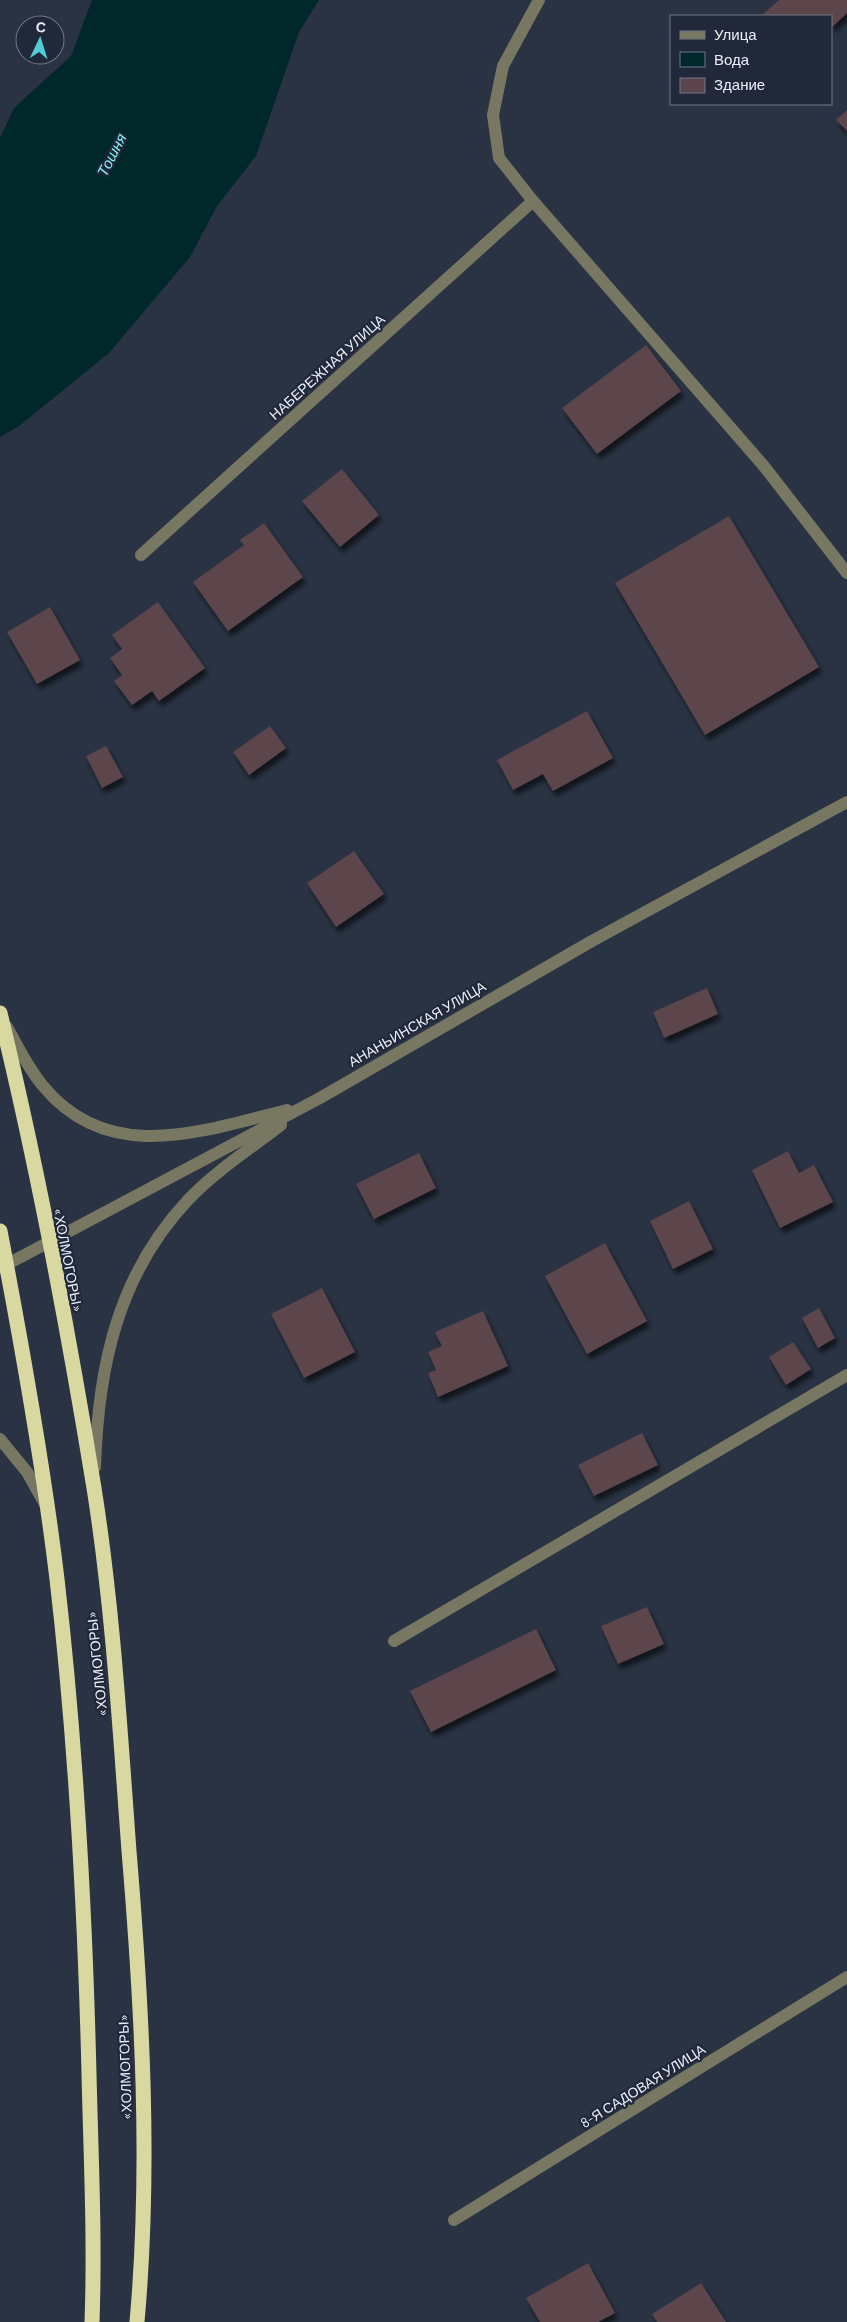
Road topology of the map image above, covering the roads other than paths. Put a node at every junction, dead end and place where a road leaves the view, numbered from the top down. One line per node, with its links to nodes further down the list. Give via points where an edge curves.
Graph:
1 (539, 0): 2 (street, via 503,66 493,115 500,158)
2 (533, 201): 3 (street, НАБЕРЕЖНАЯ УЛИЦА); 4 (street, via 763,465)
3 (141, 555)
4 (847, 573)
5 (847, 802): 7 (street, АНАНЬИНСКАЯ УЛИЦА, via 592,941)
6 (1, 1015): 7 (street, via 25,1061 43,1086 83,1122 106,1131 132,1136 188,1135); 9 (highway, «ХОЛМОГОРЫ»)
7 (306, 1105): 9 (street, АНАНЬИНСКАЯ УЛИЦА); 13 (street, via 188,1200 167,1224 139,1268 120,1309 107,1355 96,1422)
8 (0, 1231): 10 (highway)
9 (49, 1241): 10 (street, АНАНЬИНСКАЯ УЛИЦА); 13 (highway, «ХОЛМОГОРЫ»)
10 (3, 1266): 14 (highway)
11 (847, 1375): 15 (street)
12 (0, 1439): 14 (street, via 27,1472)
13 (94, 1490): 19 (highway, «ХОЛМОГОРЫ», via 118,1693 137,1940 144,2167)
14 (47, 1508): 18 (highway, via 68,1698 80,1856 92,2204)
15 (394, 1641)
16 (847, 1977): 17 (street, 8-Я САДОВАЯ УЛИЦА)
17 (454, 2220)
18 (92, 2322)
19 (138, 2322)

